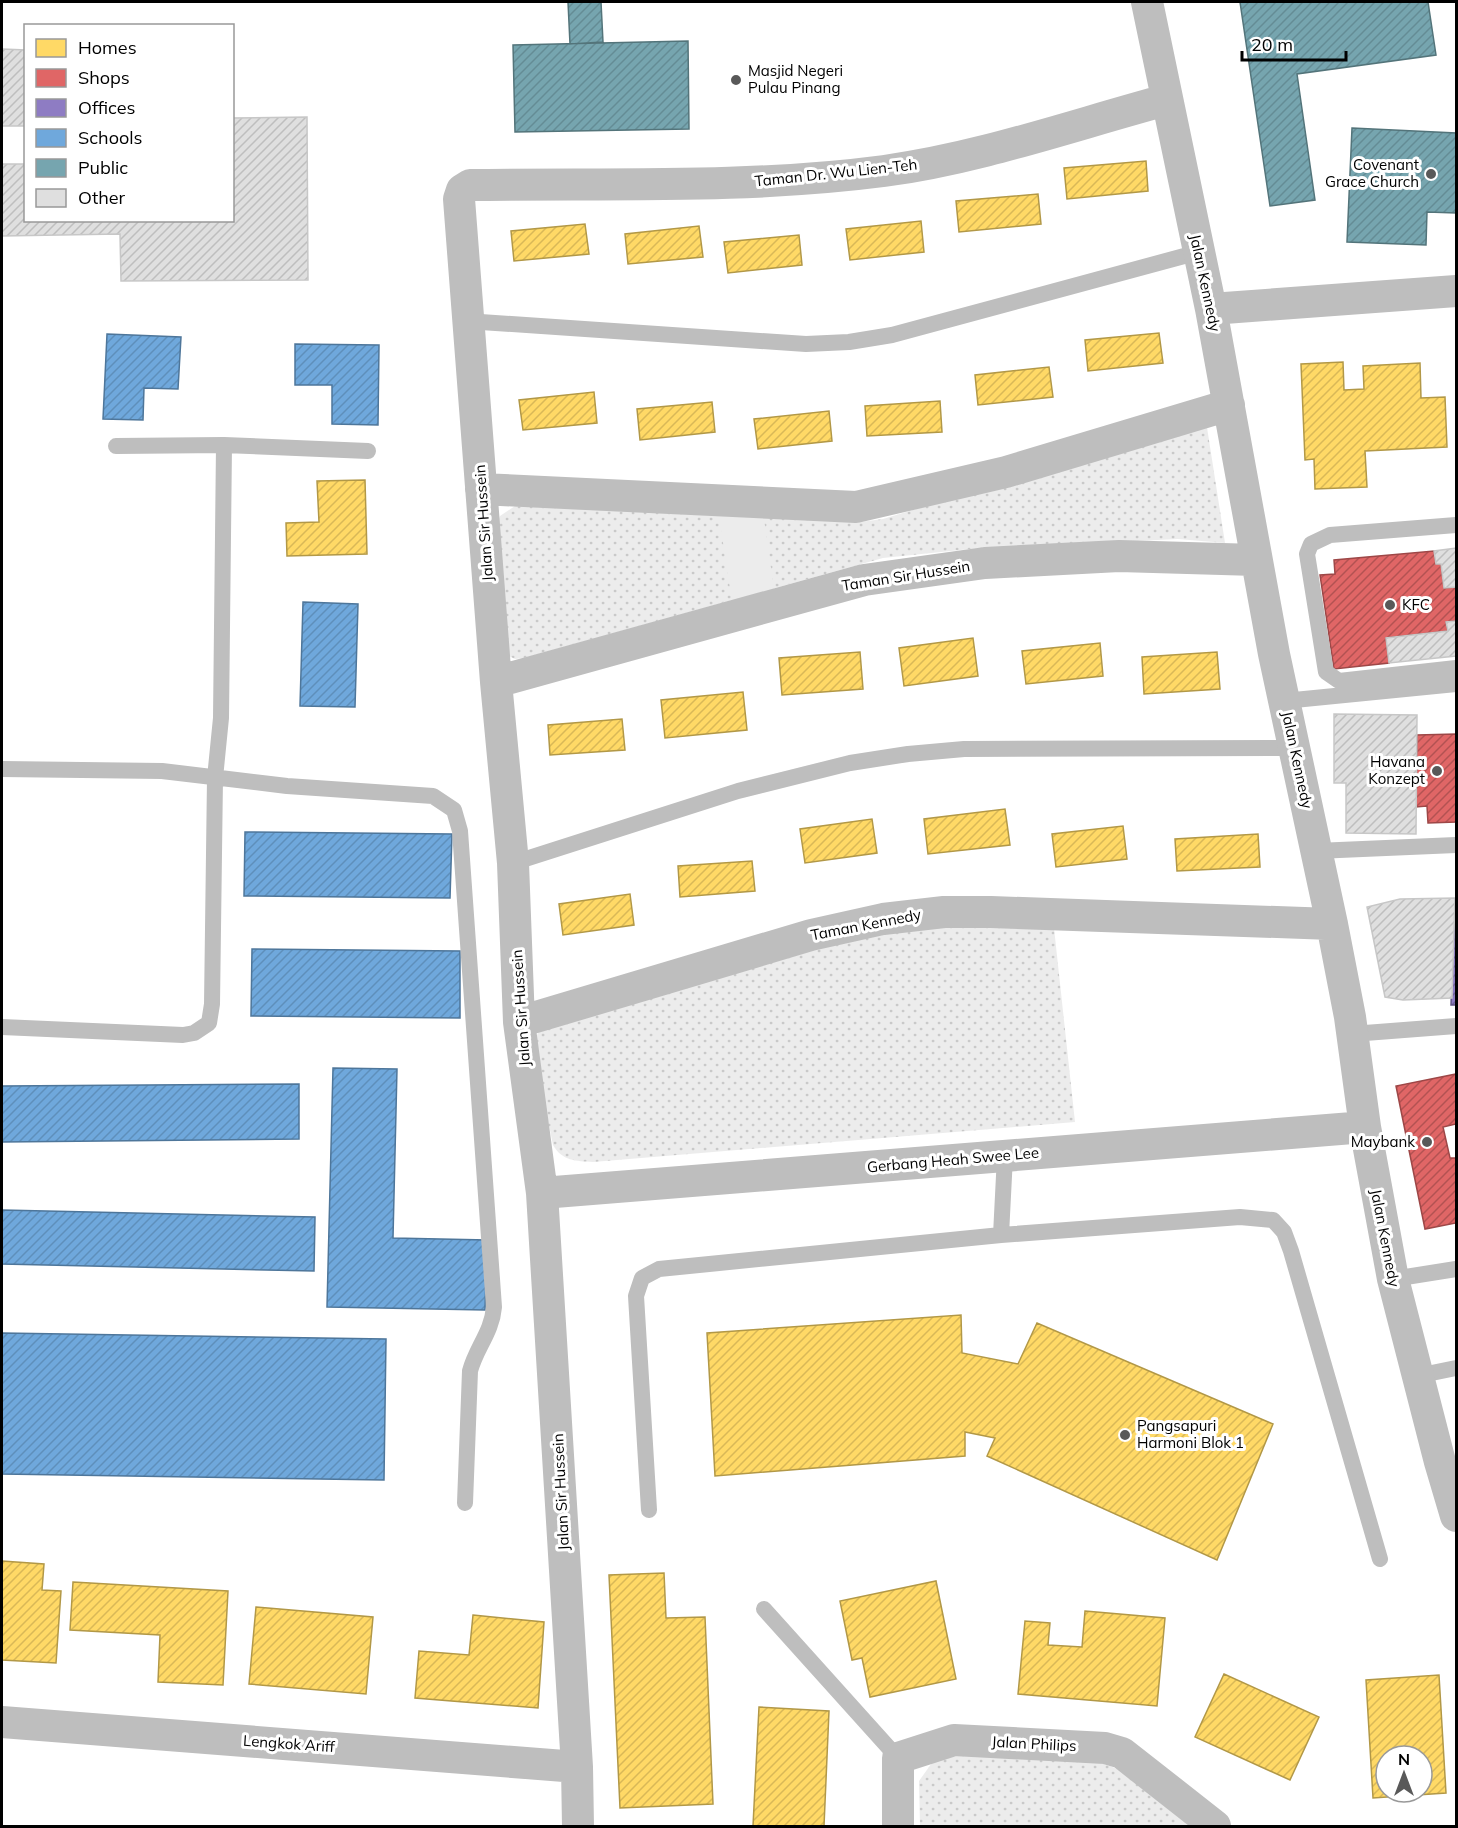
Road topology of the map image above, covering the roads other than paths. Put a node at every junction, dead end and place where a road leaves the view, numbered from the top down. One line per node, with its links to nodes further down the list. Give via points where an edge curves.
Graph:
1 (1147, 2): 2 (street, Jalan Kennedy)
2 (1166, 99): 3 (street, Taman Dr. Wu Lien-Teh, via 982,151 884,171 777,181 470,185); 4 (street, Jalan Kennedy)
3 (462, 190): 7 (street, Jalan Sir Hussein, via 459,199)
4 (1199, 252): 6 (street, Jalan Kennedy); 7 (lane, via 892,335 849,342 763,343)
5 (1456, 291): 6 (street)
6 (1211, 309): 8 (street, Jalan Kennedy)
7 (466, 321): 12 (street, Jalan Sir Hussein)
8 (1229, 405): 12 (street, via 1006,472 856,507); 14 (street, Jalan Kennedy)
9 (116, 446): 10 (lane)
10 (224, 446): 11 (lane); 21 (lane, via 221,718)
11 (368, 451)
12 (481, 489): 16 (street, Jalan Sir Hussein)
13 (1456, 525): 15 (lane, via 1330,535 1311,544 1307,564 1326,672 1332,678 1339,681)
14 (1256, 560): 16 (street, Taman Sir Hussein, via 1119,556 985,563 864,580); 18 (street, Jalan Kennedy)
15 (1456, 668)
16 (496, 682): 24 (street, Jalan Sir Hussein)
17 (1456, 684): 18 (lane)
18 (1284, 700): 19 (street, Jalan Kennedy)
19 (1295, 748): 23 (street, Jalan Kennedy); 24 (lane, via 964,748 908,754 850,763 738,791)
20 (2, 769): 21 (lane, via 162,771)
21 (216, 778): 28 (lane, via 209,1023 183,1035); 38 (lane, via 433,796 454,810 460,831 494,1307 489,1331 474,1355 470,1371)
22 (1456, 845): 23 (lane)
23 (1316, 851): 25 (street, Jalan Kennedy)
24 (513, 863): 26 (street, Jalan Sir Hussein)
25 (1332, 924): 26 (street, Taman Kennedy, via 1051,913 911,915 811,935); 29 (street, Jalan Kennedy)
26 (519, 1022): 32 (street, Jalan Sir Hussein)
27 (1456, 1026): 29 (lane)
28 (2, 1027)
29 (1353, 1034): 30 (street, Jalan Kennedy)
30 (1365, 1126): 31 (street, Gerbang Heah Swee Lee); 35 (street, Jalan Kennedy)
31 (1005, 1156): 32 (street, Gerbang Heah Swee Lee); 33 (lane)
32 (542, 1193): 45 (street, Jalan Sir Hussein)
33 (1001, 1235): 39 (lane, via 649,1272 637,1287 636,1296); 41 (lane, via 1240,1217 1273,1220 1284,1232 1291,1251)
34 (1456, 1269): 35 (lane)
35 (1393, 1279): 37 (street, Jalan Kennedy)
36 (1456, 1368): 37 (lane)
37 (1417, 1376): 40 (street, Jalan Kennedy)
38 (465, 1503)
39 (649, 1510)
40 (1456, 1516)
41 (1380, 1559)
42 (764, 1609): 44 (lane)
43 (2, 1722): 45 (street, Lengkok Ariff)
44 (898, 1758): 47 (street); 48 (street, Jalan Philips, via 954,1740 1105,1748 1122,1753)
45 (577, 1767): 46 (street, Jalan Sir Hussein)
46 (578, 1827)
47 (898, 1827)
48 (1215, 1827)

